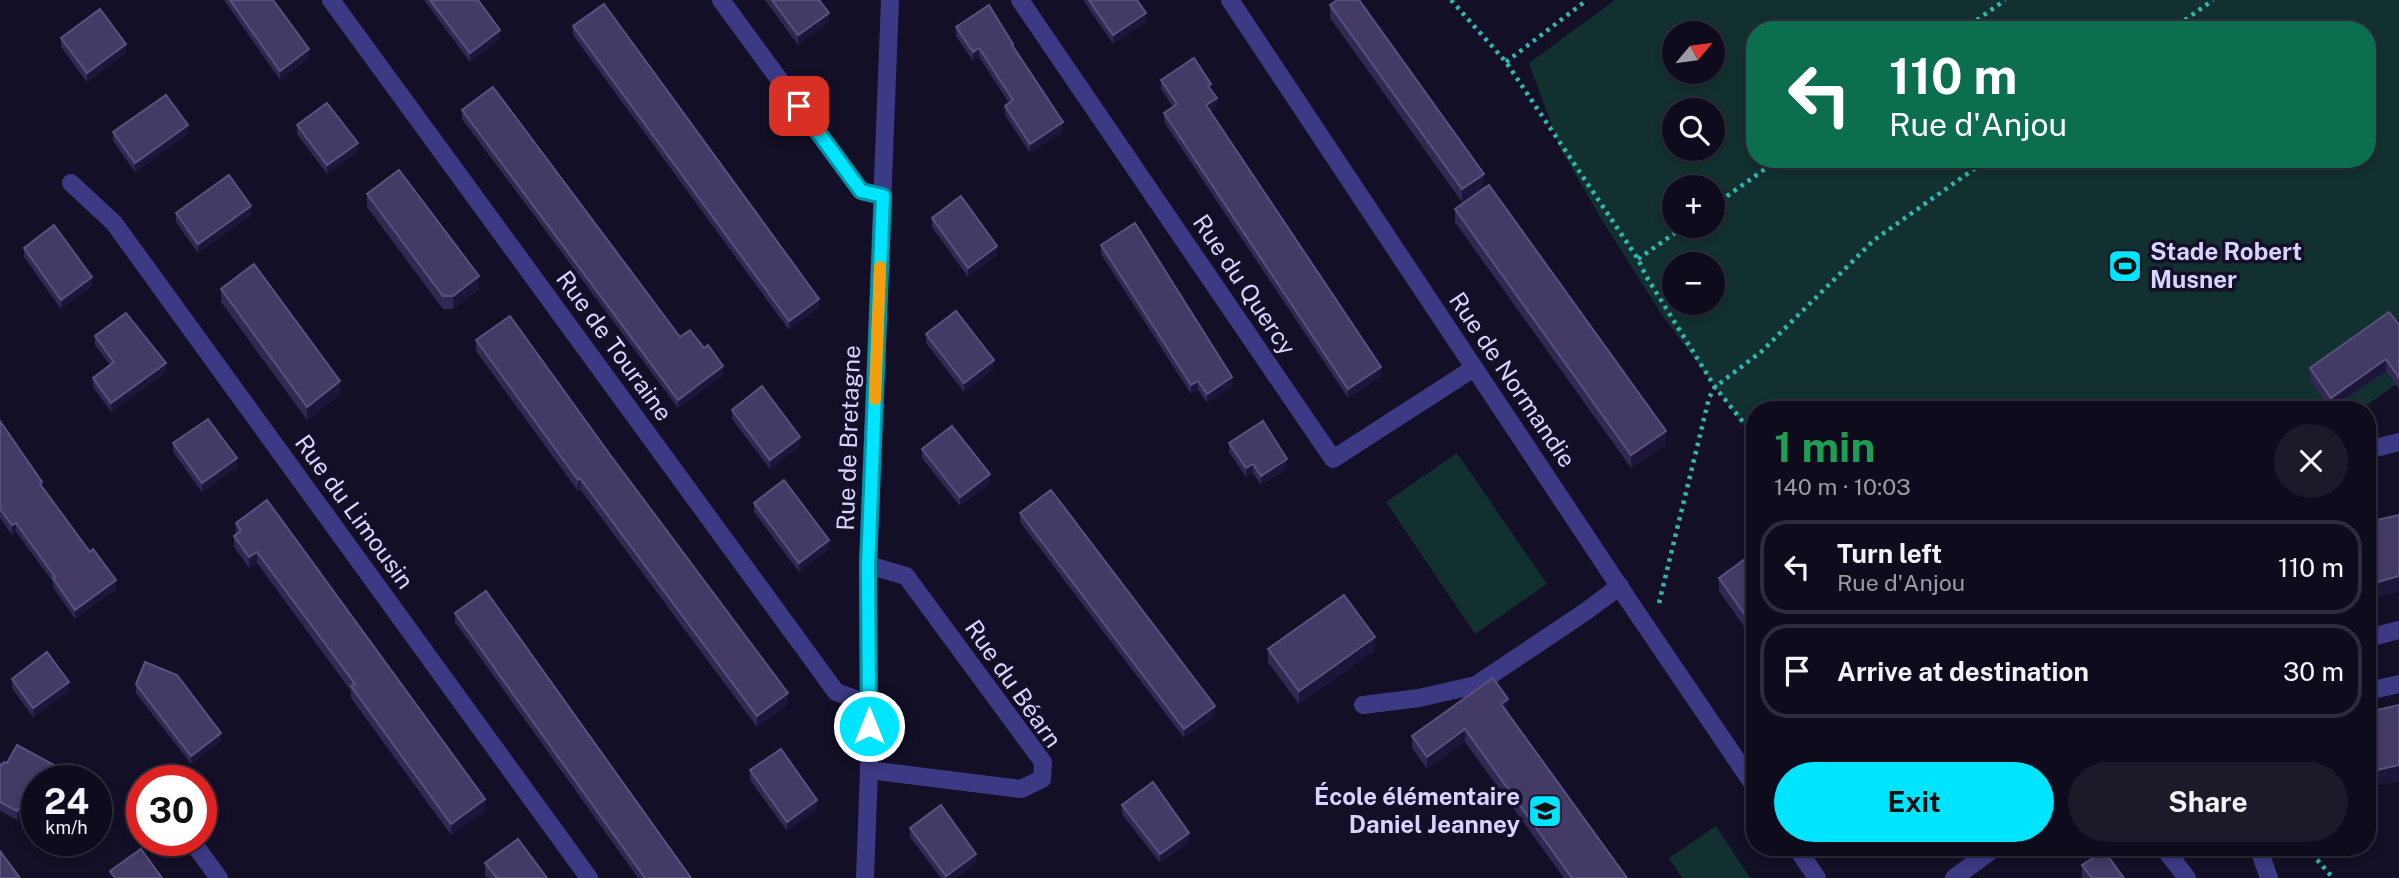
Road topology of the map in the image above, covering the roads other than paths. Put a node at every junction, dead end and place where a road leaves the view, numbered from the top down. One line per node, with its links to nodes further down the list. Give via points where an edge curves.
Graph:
1 (331, 0): 17 (street, Rue de Touraine, via 836,692)
2 (721, 0): 7 (street, via 861,191)
3 (890, 0): 7 (street, Rue de Bretagne)
4 (1020, 0): 8 (street, Rue du Quercy, via 1333,460)
5 (1230, 0): 8 (street, Rue de Normandie)
6 (71, 183): 27 (street, Rue du Limousin, via 114,223)
7 (883, 196): 11 (street, Rue de Bretagne)
8 (1475, 368): 12 (street, Rue de Normandie)
9 (2399, 442): 10 (street)
10 (2376, 448)
11 (868, 565): 17 (street, Rue de Bretagne); 19 (street, Rue du Béarn, via 906,576 1043,762 1042,779 1021,789)
12 (1620, 586): 18 (street, via 1476,685); 20 (street, Rue de Normandie)
13 (2399, 630): 14 (street)
14 (2376, 636)
15 (2399, 684): 16 (street)
16 (2376, 689)
17 (869, 704): 19 (street, Rue de Bretagne)
18 (1363, 705)
19 (869, 770): 28 (street, Rue de Bretagne)
20 (1746, 774)
21 (203, 856): 26 (street)
22 (1802, 856): 29 (street)
23 (1984, 856): 30 (street)
24 (2170, 856): 31 (street)
25 (2261, 856): 32 (street)
26 (219, 878)
27 (589, 878)
28 (865, 878)
29 (1817, 878)
30 (1954, 878)
31 (2187, 878)
32 (2269, 878)

